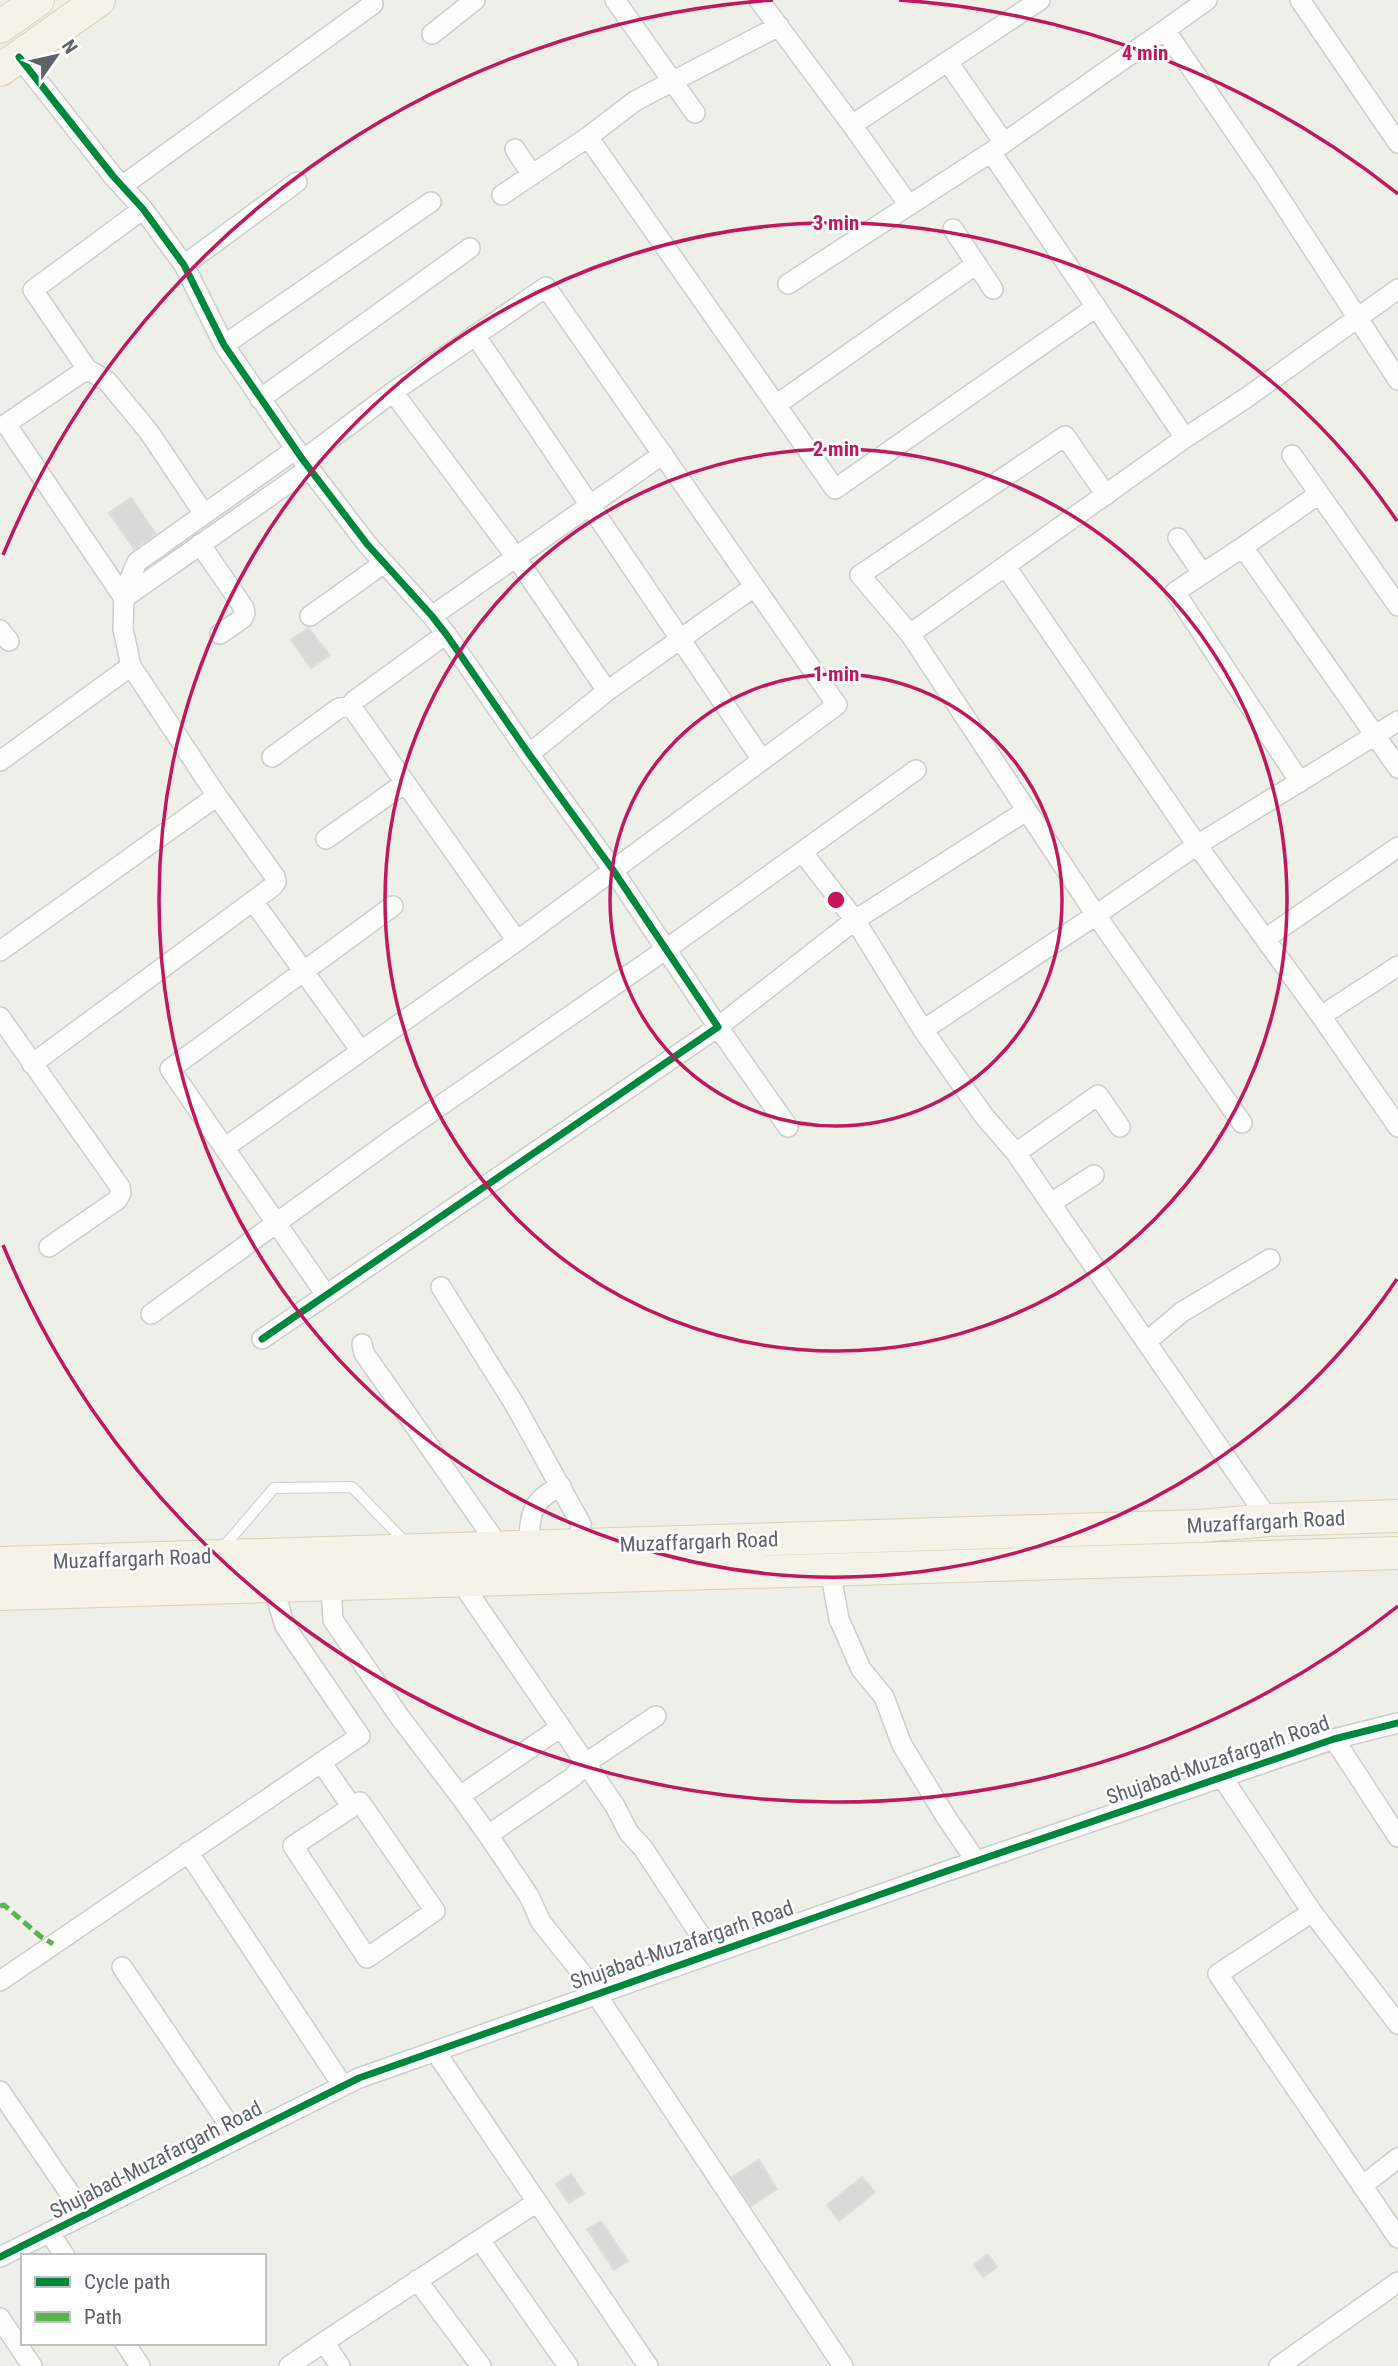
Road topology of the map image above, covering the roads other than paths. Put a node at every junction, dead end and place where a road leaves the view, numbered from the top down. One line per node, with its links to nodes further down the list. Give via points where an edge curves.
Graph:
1 (99, 0): 15 (main road)
2 (475, 0): 13 (street)
3 (615, 0): 16 (street)
4 (759, 0): 10 (street)
5 (1040, 0): 14 (street)
6 (1207, 0): 12 (street)
7 (1300, 0): 20 (street)
8 (33, 2): 11 (main road)
9 (373, 4): 25 (street)
10 (779, 26): 16 (street); 18 (street)
11 (0, 27)
12 (1166, 30): 21 (street); 38 (street)
13 (432, 34)
14 (948, 62): 18 (street); 21 (street)
15 (9, 63): 25 (street)
16 (673, 81): 17 (street); 19 (street, via 635,101)
17 (695, 113)
18 (852, 125): 28 (street)
19 (588, 137): 23 (street); 45 (street)
20 (1398, 143)
21 (997, 148): 28 (street); 37 (street)
22 (515, 149): 23 (street)
23 (532, 175): 26 (street)
24 (297, 181): 32 (street)
25 (122, 186): 29 (street)
26 (502, 195)
27 (431, 202): 40 (street)
28 (908, 204): 34 (street)
29 (143, 209): 32 (street); 41 (street, via 33,290)
30 (953, 229): 33 (street)
31 (470, 248): 44 (street)
32 (184, 265): 40 (street)
33 (975, 265): 35 (street); 45 (street)
34 (788, 284)
35 (993, 289)
36 (1398, 289): 38 (street)
37 (1096, 307): 45 (street, via 835,489); 46 (street)
38 (1358, 318): 42 (street); 46 (street)
39 (475, 335): 43 (street); 47 (street, via 546,287); 52 (street)
40 (224, 345): 44 (street)
41 (87, 369): 53 (street, via 107,381 149,432); 62 (street, via 6,427)
42 (1398, 380)
43 (393, 393): 49 (street); 57 (street)
44 (260, 399): 49 (street)
45 (776, 405)
46 (1185, 438): 51 (street)
47 (663, 454): 52 (street); 61 (street)
48 (1292, 455): 50 (street)
49 (303, 459): 53 (street); 55 (street); 58 (street)
50 (1319, 494): 56 (street); 63 (street)
51 (1106, 495): 59 (street); 68 (street, via 1065,436 860,575)
52 (589, 504): 57 (street); 69 (street)
53 (204, 514): 62 (street, via 137,562)
54 (1178, 538): 60 (street)
55 (200, 544): 62 (street); 66 (street, via 246,613)
56 (1243, 547): 60 (street); 74 (street)
57 (516, 557): 65 (street); 71 (street)
58 (384, 563): 64 (street); 65 (street)
59 (1006, 566): 68 (street); 86 (street)
60 (1202, 573): 81 (street, via 1175,592)
61 (754, 587): 69 (street); 77 (street, via 837,705)
62 (124, 598): 70 (street, via 123,629)
63 (1398, 606)
64 (310, 616)
65 (432, 616): 67 (street)
66 (220, 634)
67 (446, 634): 72 (street); 75 (street)
68 (911, 634): 84 (street)
69 (681, 638): 71 (street); 77 (street)
70 (131, 666): 78 (street); 83 (street)
71 (607, 691): 75 (street)
72 (352, 706): 76 (street, via 340,708); 82 (street)
73 (1398, 721): 74 (street)
74 (1375, 736): 79 (street); 81 (street)
75 (529, 754): 89 (street)
76 (272, 757)
77 (762, 760): 89 (street)
78 (0, 761)
79 (1398, 768)
80 (916, 770): 88 (street)
81 (1300, 782): 86 (street)
82 (405, 783): 85 (street); 95 (street)
83 (217, 796): 90 (street, via 275,877 272,887); 97 (street)
84 (1026, 811): 92 (street); 93 (street)
85 (326, 839)
86 (1197, 845): 92 (street); 94 (street)
87 (1398, 847): 94 (street)
88 (803, 853): 93 (street); 96 (street)
89 (613, 870): 95 (street); 96 (street)
90 (253, 901): 99 (street); 105 (street)
91 (393, 906): 99 (street)
92 (1096, 915): 103 (street); 106 (street)
93 (855, 920): 102 (street); 103 (street)
94 (1265, 939): 100 (street)
95 (517, 941): 104 (street)
96 (665, 950): 102 (street); 114 (street)
97 (0, 951)
98 (1398, 966): 100 (street)
99 (303, 971): 104 (street); 110 (street, via 171,1066)
100 (1321, 1016): 108 (street)
101 (0, 1017): 105 (street)
102 (719, 1027): 107 (street); 118 (street)
103 (923, 1030): 111 (street)
104 (361, 1051): 110 (street)
105 (32, 1064): 115 (street, via 121,1193)
106 (1242, 1123)
107 (788, 1127)
108 (1398, 1127)
109 (1120, 1128): 111 (street, via 1098,1095)
110 (224, 1147): 114 (street)
111 (1016, 1153): 113 (street)
112 (1094, 1175): 113 (street)
113 (1051, 1203): 121 (street)
114 (277, 1222): 118 (street); 119 (street)
115 (49, 1247)
116 (1270, 1259): 121 (street, via 1182,1312)
117 (441, 1287): 123 (street)
118 (326, 1295): 120 (street)
119 (151, 1314)
120 (262, 1339)
121 (1146, 1342): 125 (street)
122 (362, 1344): 127 (street, via 364,1353)
123 (561, 1486): 126 (street, via 581,1524); 127 (street, via 543,1494)
124 (1398, 1516): 125 (main road, Muzaffargarh Road)
125 (1269, 1520): 126 (main road, Muzaffargarh Road)
126 (579, 1545): 127 (main road, Muzaffargarh Road)
127 (514, 1547): 128 (main road, Muzaffargarh Road)
128 (413, 1550): 130 (main road, Muzaffargarh Road); 130 (lane, via 352,1487 274,1488)
129 (1398, 1553): 132 (main road, Muzaffargarh Road)
130 (216, 1556): 131 (main road, Muzaffargarh Road)
131 (0, 1563)
132 (830, 1570): 133 (main road, Muzaffargarh Road); 149 (street, via 839,1619 861,1669 884,1697 902,1745)
133 (461, 1582): 134 (main road, Muzaffargarh Road); 139 (street)
134 (331, 1586): 135 (main road, Muzaffargarh Road); 144 (street, via 333,1620)
135 (273, 1587): 136 (main road, Muzaffargarh Road); 141 (street, via 285,1626 360,1736)
136 (0, 1594)
137 (656, 1716): 142 (street)
138 (1398, 1723): 140 (street, Shujabad-Muzafargarh Road)
139 (561, 1727): 142 (street); 144 (street)
140 (1334, 1739): 143 (street, Shujabad-Muzafargarh Road); 147 (street)
141 (321, 1762): 145 (street); 148 (street)
142 (586, 1763): 146 (street, via 573,1777); 151 (street)
143 (1222, 1777): 149 (street, Shujabad-Muzafargarh Road); 150 (street)
144 (460, 1796): 146 (street)
145 (352, 1807): 145 (street, via 360,1802 435,1911 367,1958 293,1846)
146 (488, 1835): 153 (street, via 541,1922)
147 (1398, 1837)
148 (188, 1852): 154 (street); 158 (street)
149 (976, 1861): 151 (street, Shujabad-Muzafargarh Road)
150 (1312, 1912): 156 (street); 162 (street, via 1218,1974)
151 (712, 1953): 155 (street, Shujabad-Muzafargarh Road)
152 (121, 1967): 160 (street)
153 (584, 1976)
154 (0, 1981)
155 (596, 1994): 157 (street, Shujabad-Muzafargarh Road); 182 (street)
156 (1398, 2024)
157 (435, 2051): 158 (street, Shujabad-Muzafargarh Road); 163 (street)
158 (343, 2085): 160 (street, Shujabad-Muzafargarh Road)
159 (0, 2091): 164 (street)
160 (238, 2138): 164 (street, Shujabad-Muzafargarh Road)
161 (1398, 2158): 162 (street)
162 (1362, 2186): 166 (street)
163 (537, 2202): 167 (street); 181 (street)
164 (84, 2214): 165 (street, Shujabad-Muzafargarh Road)
165 (50, 2232): 168 (street); 169 (street, Shujabad-Muzafargarh Road)
166 (1398, 2238)
167 (480, 2240): 170 (street); 180 (street)
168 (64, 2254)
169 (0, 2257)
170 (417, 2280): 173 (street); 179 (street)
171 (1398, 2282): 183 (street)
172 (0, 2318): 175 (street)
173 (324, 2343): 177 (street); 178 (street)
174 (126, 2345): 176 (street)
175 (32, 2366)
176 (140, 2366)
177 (289, 2366)
178 (340, 2366)
179 (481, 2366)
180 (568, 2366)
181 (648, 2366)
182 (843, 2366)
183 (1279, 2366)

